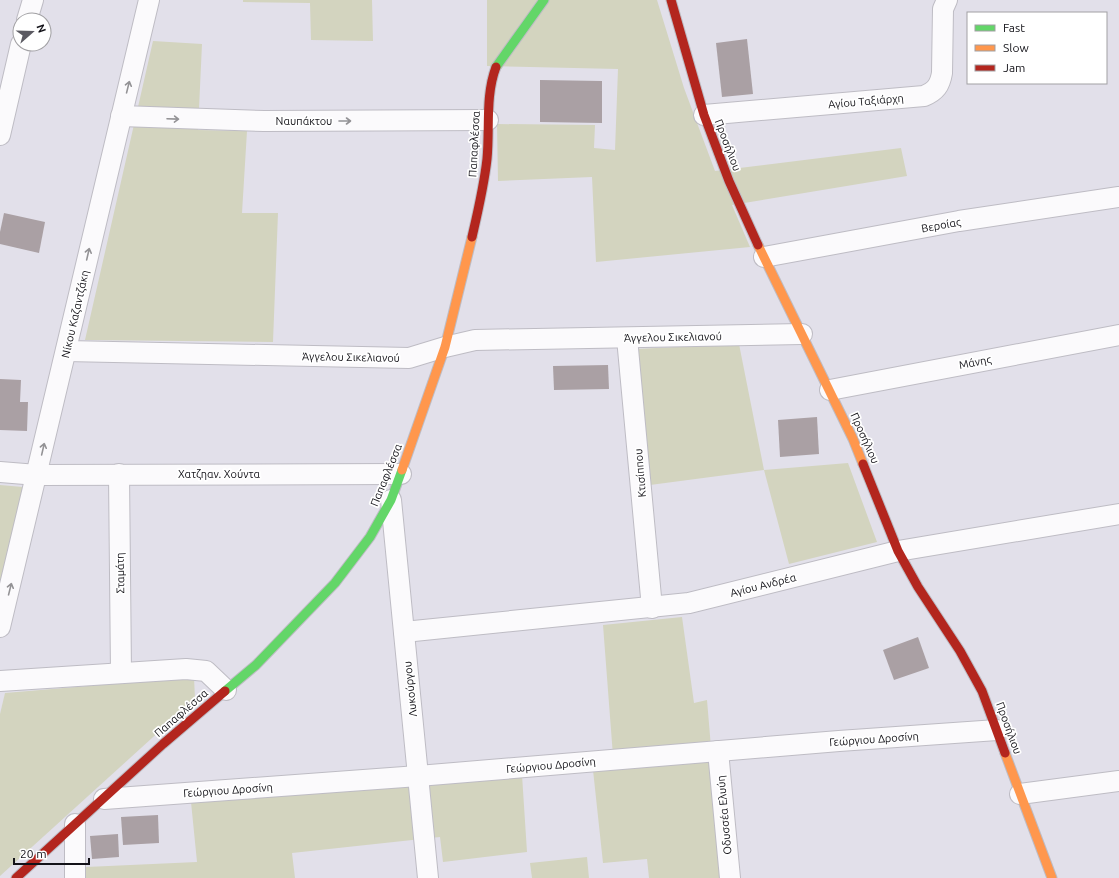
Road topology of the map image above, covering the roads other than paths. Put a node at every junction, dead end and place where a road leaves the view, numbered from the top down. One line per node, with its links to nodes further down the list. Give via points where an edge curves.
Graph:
1 (33, 0): 6 (street)
2 (149, 0): 9 (street, Νίκου Καζαντζάκη, one-way to 2)
3 (544, 0): 10 (street, Παπαφλέσσα, via 496,66 490,83)
4 (671, 0): 8 (street, Προσήλιου)
5 (947, 0): 8 (street, Αγίου Ταξιάρχη, via 943,9 941,77 932,93 924,96)
6 (29, 12)
7 (19, 52): 11 (street)
8 (704, 115): 13 (street, Προσήλιου, via 729,181)
9 (120, 116): 10 (street, Ναυπάκτου, one-way to 10, via 264,121); 18 (street, Νίκου Καζαντζάκη, one-way to 9)
10 (488, 120): 17 (street, Παπαφλέσσα, via 488,158 483,190)
11 (0, 134)
12 (1119, 197): 13 (street, Βεροίας, via 959,221)
13 (764, 257): 14 (street, Προσήλιου)
14 (802, 334): 16 (street, Άγγελου Σικελιανού); 19 (street, Προσήλιου)
15 (1119, 334): 19 (street, Μάνης)
16 (627, 338): 17 (street, Άγγελου Σικελιανού, via 475,340); 27 (street, Κτισίππου)
17 (444, 347): 18 (street, Άγγελου Σικελιανού, via 409,358); 22 (street, Παπαφλέσσα)
18 (66, 351): 23 (street, Νίκου Καζαντζάκη, one-way to 18)
19 (830, 390): 26 (street, Προσήλιου, via 869,475)
20 (0, 472): 23 (street, Χατζηαν. Χούντα)
21 (119, 474): 22 (street, Χατζηαν. Χούντα); 23 (street, Χατζηαν. Χούντα); 30 (street, Σταμάτη)
22 (400, 474): 24 (street, Παπαφλέσσα)
23 (37, 475): 28 (street, Νίκου Καζαντζάκη, one-way to 23)
24 (391, 500): 29 (street, Λυκούργου); 32 (street, Παπαφλέσσα, via 367,542 335,583 266,655)
25 (1119, 514): 26 (street, Αγίου Ανδρέα)
26 (898, 551): 27 (street, Αγίου Ανδρέα, via 689,603); 33 (street, Προσήλιου, via 960,651 982,692)
27 (652, 608): 29 (street, Αγίου Ανδρέα)
28 (0, 627)
29 (404, 632): 35 (street, Λυκούργου)
30 (121, 673): 31 (street); 32 (street, via 186,668 206,671)
31 (0, 681)
32 (226, 690): 38 (street, Παπαφλέσσα)
33 (997, 730): 34 (street, Γεώργιου Δροσίνη); 37 (street, Προσήλιου)
34 (718, 751): 35 (street, Γεώργιου Δροσίνη); 43 (street, Οδυσσέα Ελυύη)
35 (418, 776): 38 (street, Γεώργιου Δροσίνη); 42 (street, Λυκούργου)
36 (1119, 781): 37 (street)
37 (1020, 794): 44 (street, Προσήλιου)
38 (104, 799): 39 (street, Παπαφλέσσα)
39 (75, 824): 40 (street, Παπαφλέσσα); 41 (street)
40 (16, 878)
41 (75, 878)
42 (428, 878)
43 (730, 878)
44 (1052, 878)

